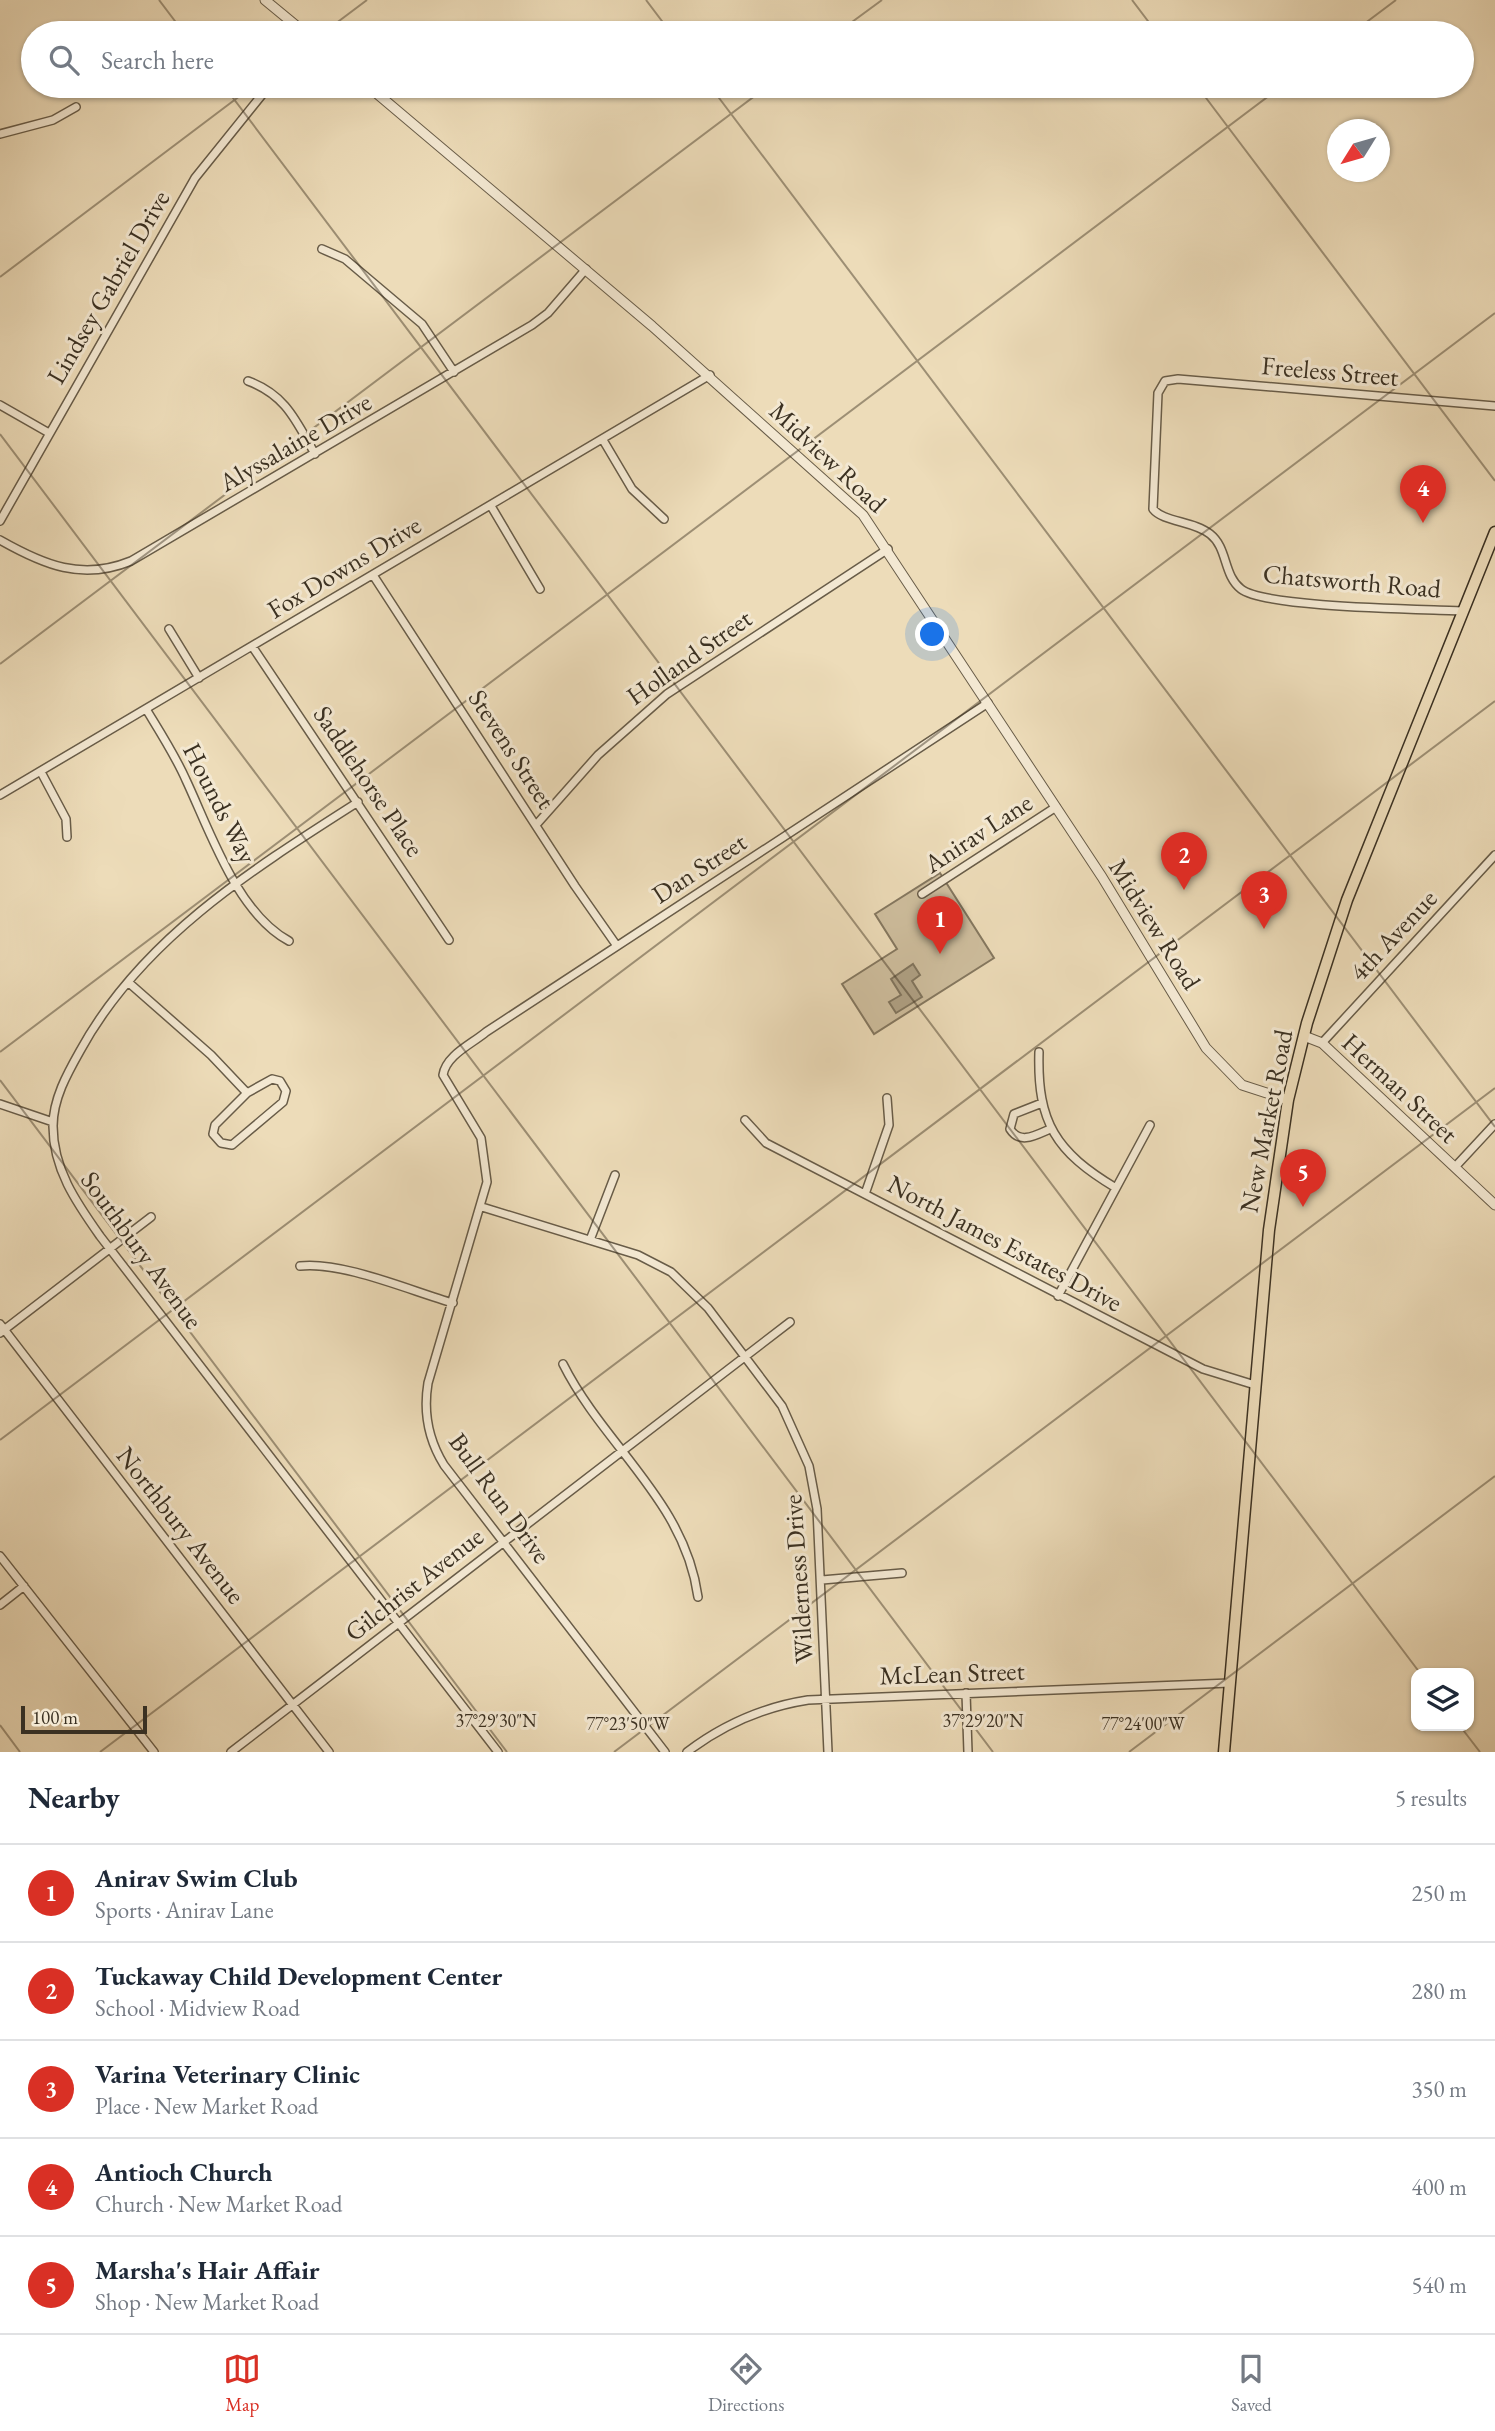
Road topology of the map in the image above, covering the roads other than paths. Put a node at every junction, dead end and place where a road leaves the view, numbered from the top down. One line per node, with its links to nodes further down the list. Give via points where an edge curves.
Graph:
1 (265, 0): 2 (street)
2 (290, 21)
3 (259, 98): 15 (street, Lindsey Gabriel Drive, via 195,178)
4 (382, 98): 8 (street, Midview Road)
5 (76, 107): 6 (street, via 53,120)
6 (0, 134)
7 (322, 249): 9 (street, via 345,259 422,324)
8 (586, 270): 9 (street, Alyssalaine Drive, via 540,320); 10 (street, Midview Road)
9 (454, 372): 17 (street, Alyssalaine Drive)
10 (709, 375): 16 (street, Fox Downs Drive); 23 (street, Midview Road, via 863,514)
11 (248, 382): 17 (street, via 282,401)
12 (1162, 384): 14 (street, Freeless Street, via 1178,379); 26 (street, Chatsworth Road, via 1153,509 1158,515 1194,524 1211,534 1232,579 1243,591 1276,601)
13 (0, 405): 15 (street)
14 (1495, 406)
15 (49, 433): 20 (street, Lindsey Gabriel Drive)
16 (603, 440): 18 (street, Fox Downs Drive); 19 (street, via 632,489)
17 (315, 454): 22 (street, Alyssalaine Drive, via 146,554 113,568 89,572 54,567)
18 (491, 506): 24 (street, Fox Downs Drive); 25 (street)
19 (664, 519)
20 (0, 521)
21 (1495, 532): 26 (main road, New Market Road)
22 (0, 540)
23 (888, 549): 30 (street, Midview Road); 36 (street, Holland Street, via 667,694 598,755)
24 (373, 575): 28 (street, Fox Downs Drive); 36 (street, Stevens Street)
25 (540, 589)
26 (1464, 611): 45 (main road, New Market Road, via 1347,900)
27 (170, 629): 29 (street)
28 (252, 646): 29 (street, Fox Downs Drive); 34 (street, Saddlehorse Place)
29 (199, 678): 31 (street, Fox Downs Drive)
30 (988, 703): 35 (street, Midview Road); 43 (street, Dan Street)
31 (146, 709): 32 (street, Fox Downs Drive); 39 (street, Hounds Way, via 186,779 215,850)
32 (41, 772): 33 (street, Fox Downs Drive); 37 (street, via 66,818)
33 (0, 795)
34 (358, 802): 39 (street, Southbury Avenue); 41 (street, Saddlehorse Place)
35 (1056, 807): 40 (street, Anirav Lane); 51 (street, Midview Road, via 1218,1063 1242,1085)
36 (536, 825): 43 (street, Stevens Street)
37 (67, 837)
38 (1495, 855): 46 (street, 4th Avenue)
39 (238, 884): 42 (street, Hounds Way, via 268,929); 44 (street, Southbury Avenue, via 187,921)
40 (922, 894)
41 (449, 940)
42 (289, 941)
43 (617, 946): 48 (street, Dan Street, via 457,1054 444,1069)
44 (128, 982): 49 (street); 55 (street, Southbury Avenue, via 64,1079)
45 (1304, 1036): 46 (street, Herman Street); 51 (main road, New Market Road)
46 (1322, 1043): 59 (street, Herman Street)
47 (1039, 1052): 52 (street)
48 (444, 1076): 64 (street, Bull Run Drive, via 483,1145 487,1182)
49 (247, 1093): 49 (street, via 215,1125 213,1134 221,1143 232,1146 283,1102 286,1091 280,1081 272,1079)
50 (887, 1098): 62 (street, via 889,1125)
51 (1287, 1100): 75 (main road, New Market Road)
52 (1042, 1103): 58 (street); 58 (street, via 1014,1114 1010,1129 1024,1138)
53 (0, 1104): 55 (street)
54 (746, 1120): 62 (street, North James Estates Drive, via 766,1143)
55 (53, 1122): 67 (street, Southbury Avenue, via 56,1153 70,1194)
56 (1495, 1124): 59 (street)
57 (1150, 1125): 61 (street)
58 (1051, 1129): 61 (street, via 1072,1158)
59 (1455, 1167): 63 (street, Herman Street)
60 (615, 1175): 66 (street)
61 (1116, 1188): 69 (street)
62 (865, 1194): 69 (street, North James Estates Drive)
63 (1495, 1205)
64 (482, 1207): 66 (street, Wilderness Drive); 70 (street, Bull Run Drive)
65 (151, 1217): 67 (street)
66 (590, 1240): 73 (street, Wilderness Drive, via 648,1259 677,1277)
67 (109, 1248): 72 (street); 84 (street, Southbury Avenue)
68 (300, 1266): 70 (street, via 340,1269)
69 (1058, 1296): 75 (street, North James Estates Drive, via 1203,1369)
70 (453, 1303): 77 (street, Bull Run Drive, via 428,1383 425,1409 429,1434 444,1465)
71 (789, 1322): 73 (street, Gilchrist Avenue)
72 (1, 1329): 88 (street, Northbury Avenue)
73 (745, 1356): 76 (street, Gilchrist Avenue); 80 (street, Wilderness Drive, via 782,1406 809,1466)
74 (563, 1364): 76 (street)
75 (1255, 1385): 85 (main road, New Market Road)
76 (623, 1450): 77 (street, Gilchrist Avenue); 82 (street, via 661,1500 682,1539)
77 (503, 1542): 84 (street, Gilchrist Avenue); 93 (street, Bull Run Drive)
78 (0, 1556): 81 (street)
79 (902, 1573): 80 (street)
80 (822, 1580): 87 (street, Wilderness Drive)
81 (24, 1586): 83 (street); 89 (street)
82 (698, 1597)
83 (0, 1605)
84 (400, 1623): 88 (street, Gilchrist Avenue); 92 (street, Southbury Avenue)
85 (1230, 1683): 86 (street, McLean Street); 97 (main road, New Market Road)
86 (966, 1693): 87 (street, McLean Street); 96 (street)
87 (826, 1699): 94 (street, McLean Street, via 748,1716); 95 (street, Wilderness Drive)
88 (292, 1704): 90 (street, Gilchrist Avenue); 91 (street, Northbury Avenue)
89 (154, 1752)
90 (231, 1752)
91 (329, 1752)
92 (498, 1752)
93 (665, 1752)
94 (687, 1752)
95 (828, 1752)
96 (968, 1752)
97 (1224, 1752)

